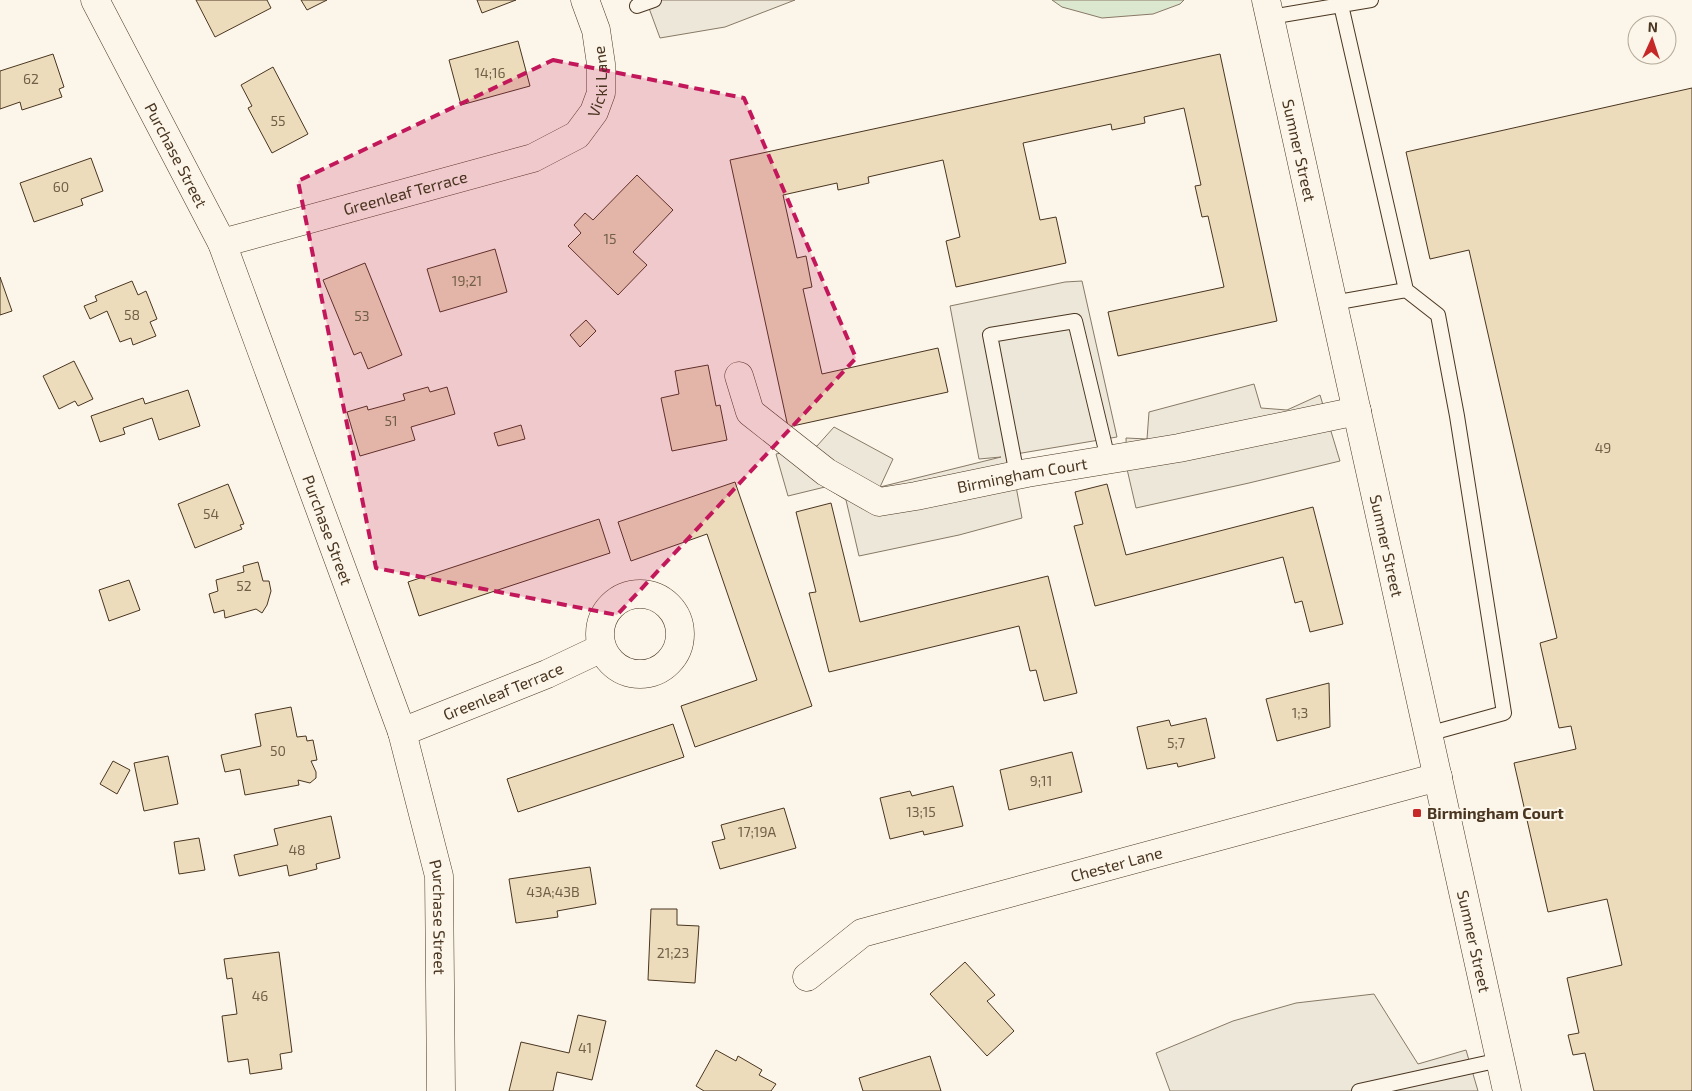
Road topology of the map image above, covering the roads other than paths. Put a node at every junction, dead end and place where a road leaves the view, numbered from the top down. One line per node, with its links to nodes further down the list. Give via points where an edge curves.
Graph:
1 (95, 0): 9 (street, Purchase Street)
2 (585, 0): 8 (street, Vicki Lane, via 596,30 602,93)
3 (654, 0): 6 (lane)
4 (1371, 0): 5 (lane)
5 (1341, 5): 7 (lane); 10 (lane)
6 (637, 6)
7 (1268, 9): 11 (street, Sumner Street)
8 (582, 129): 9 (street, Greenleaf Terrace, via 577,136 533,158)
9 (222, 243): 17 (street, Purchase Street)
10 (1406, 290): 11 (lane); 18 (lane, via 1438,314 1504,713)
11 (1333, 303): 13 (street, Sumner Street)
12 (739, 376): 15 (street, Birmingham Court, via 750,412 826,472 879,502)
13 (1357, 411): 14 (street, Birmingham Court, via 1179,448); 18 (street, Sumner Street)
14 (1108, 459): 15 (street, Birmingham Court); 15 (lane, via 1076,321 990,335)
15 (1017, 475)
16 (602, 648): 17 (street, Greenleaf Terrace, via 547,674)
17 (402, 732): 22 (street, Purchase Street, via 439,876)
18 (1428, 734): 19 (street, Sumner Street)
19 (1438, 777): 20 (street, Chester Lane, via 862,933); 21 (street, Sumner Street)
20 (807, 977)
21 (1500, 1060): 23 (lane); 24 (street, Sumner Street)
22 (441, 1091)
23 (1359, 1091)
24 (1507, 1091)

